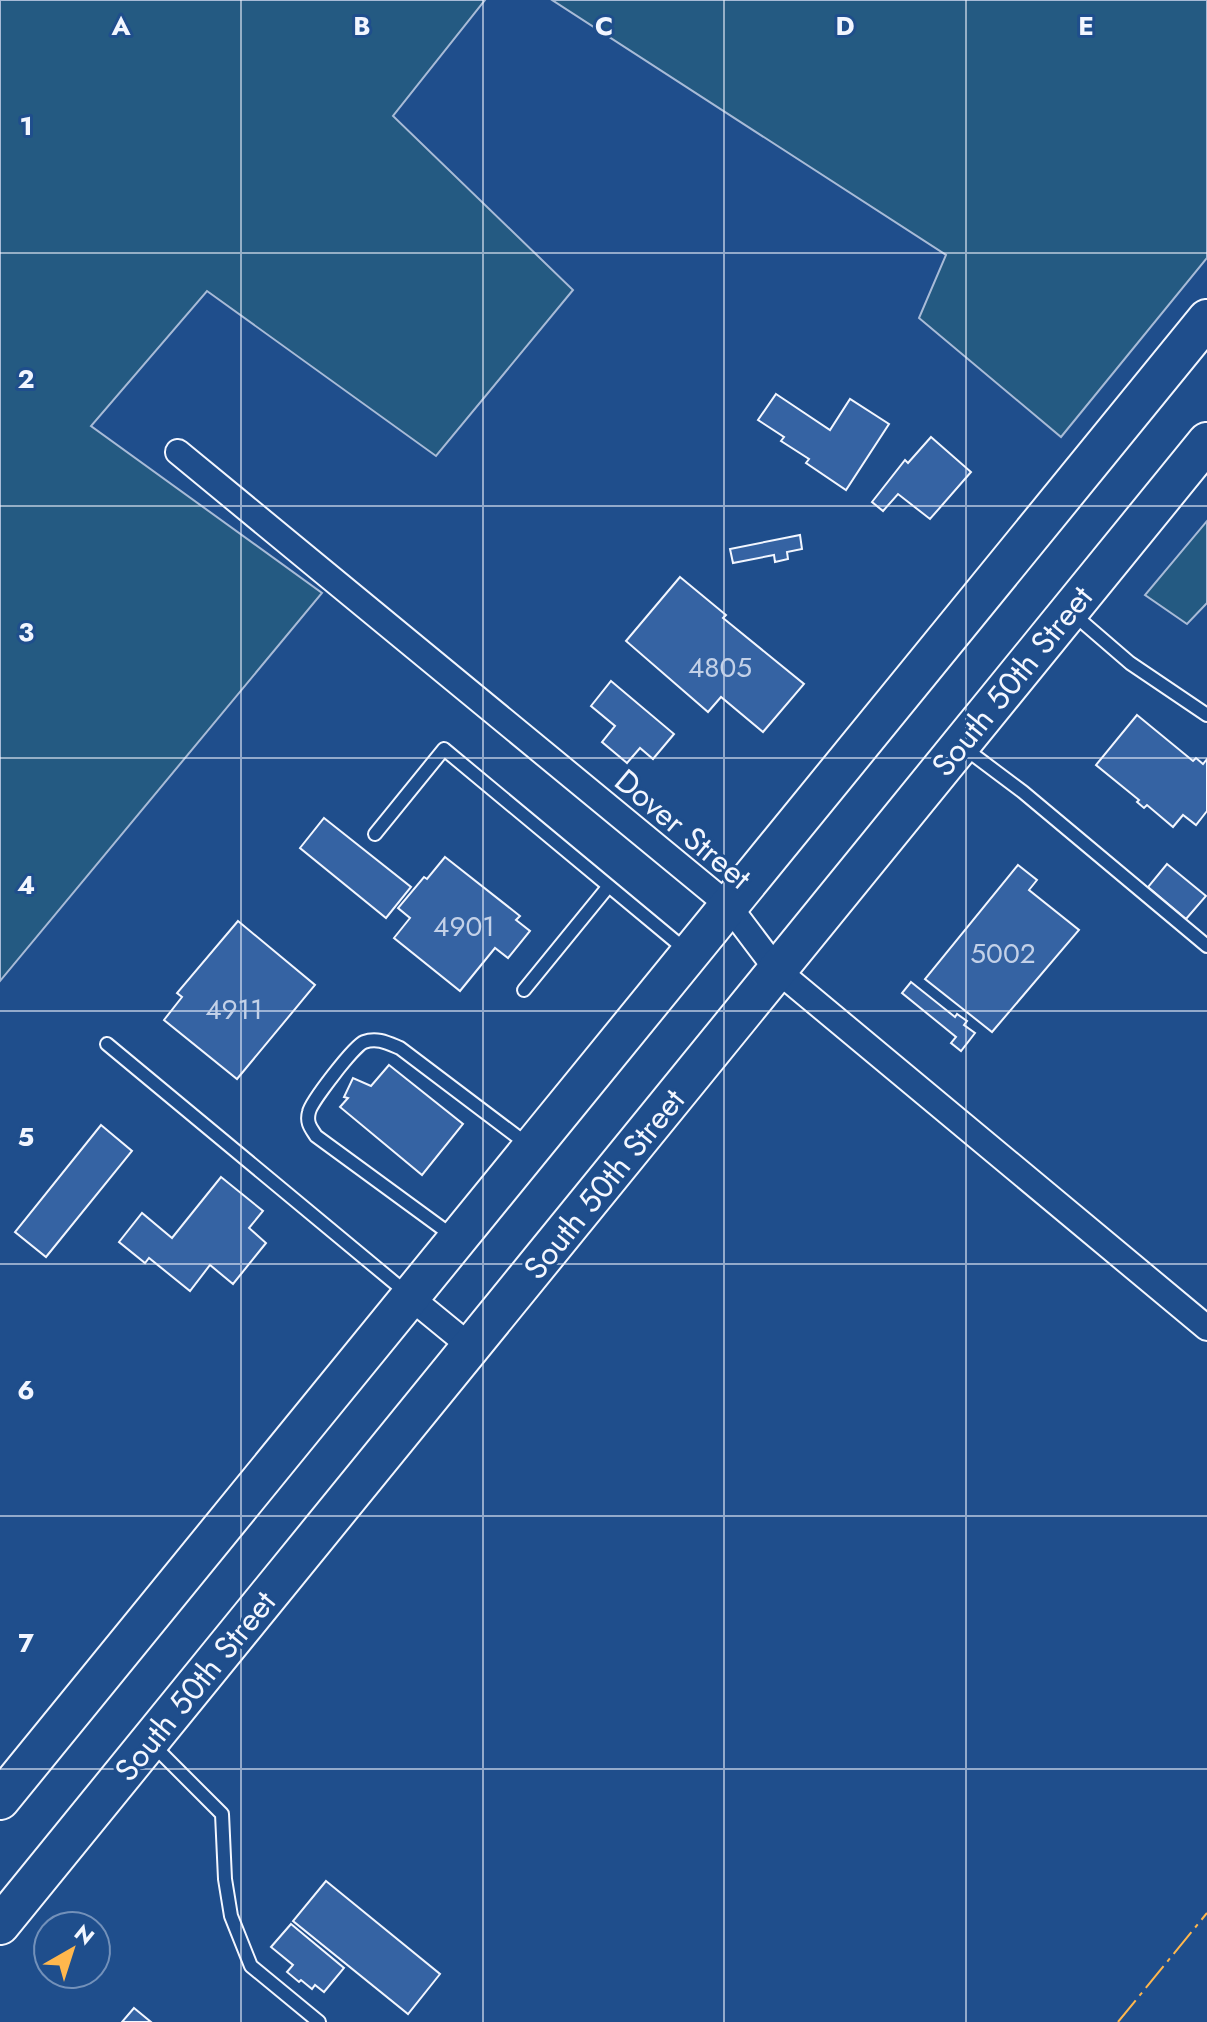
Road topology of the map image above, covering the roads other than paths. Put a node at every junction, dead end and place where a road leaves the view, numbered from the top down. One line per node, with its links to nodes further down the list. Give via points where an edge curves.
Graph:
1 (1207, 319): 9 (main road)
2 (1207, 442): 4 (main road, South 50th Street)
3 (178, 452): 9 (street, Dover Street)
4 (1069, 611): 5 (lane, via 1130,663); 6 (main road, South 50th Street)
5 (1207, 715)
6 (960, 745): 10 (lane); 12 (main road, South 50th Street)
7 (375, 834): 8 (lane, via 444,749)
8 (608, 887): 11 (lane); 13 (lane)
9 (728, 905): 11 (main road); 12 (street, Dover Street)
10 (1207, 946)
11 (690, 953): 15 (main road)
12 (777, 970): 18 (street, Dover Street); 19 (main road, South 50th Street)
13 (524, 990)
14 (107, 1044): 17 (lane)
15 (532, 1147): 16 (main road); 16 (lane, via 400,1048 367,1040 355,1047 309,1110 309,1125 316,1136)
16 (457, 1239): 17 (main road)
17 (410, 1297): 19 (street); 21 (main road)
18 (1207, 1328)
19 (471, 1347): 20 (main road, South 50th Street)
20 (150, 1742): 22 (main road, South 50th Street); 23 (lane, via 222,1814 231,1916 251,1966)
21 (0, 1800)
22 (0, 1925)
23 (319, 2022)

